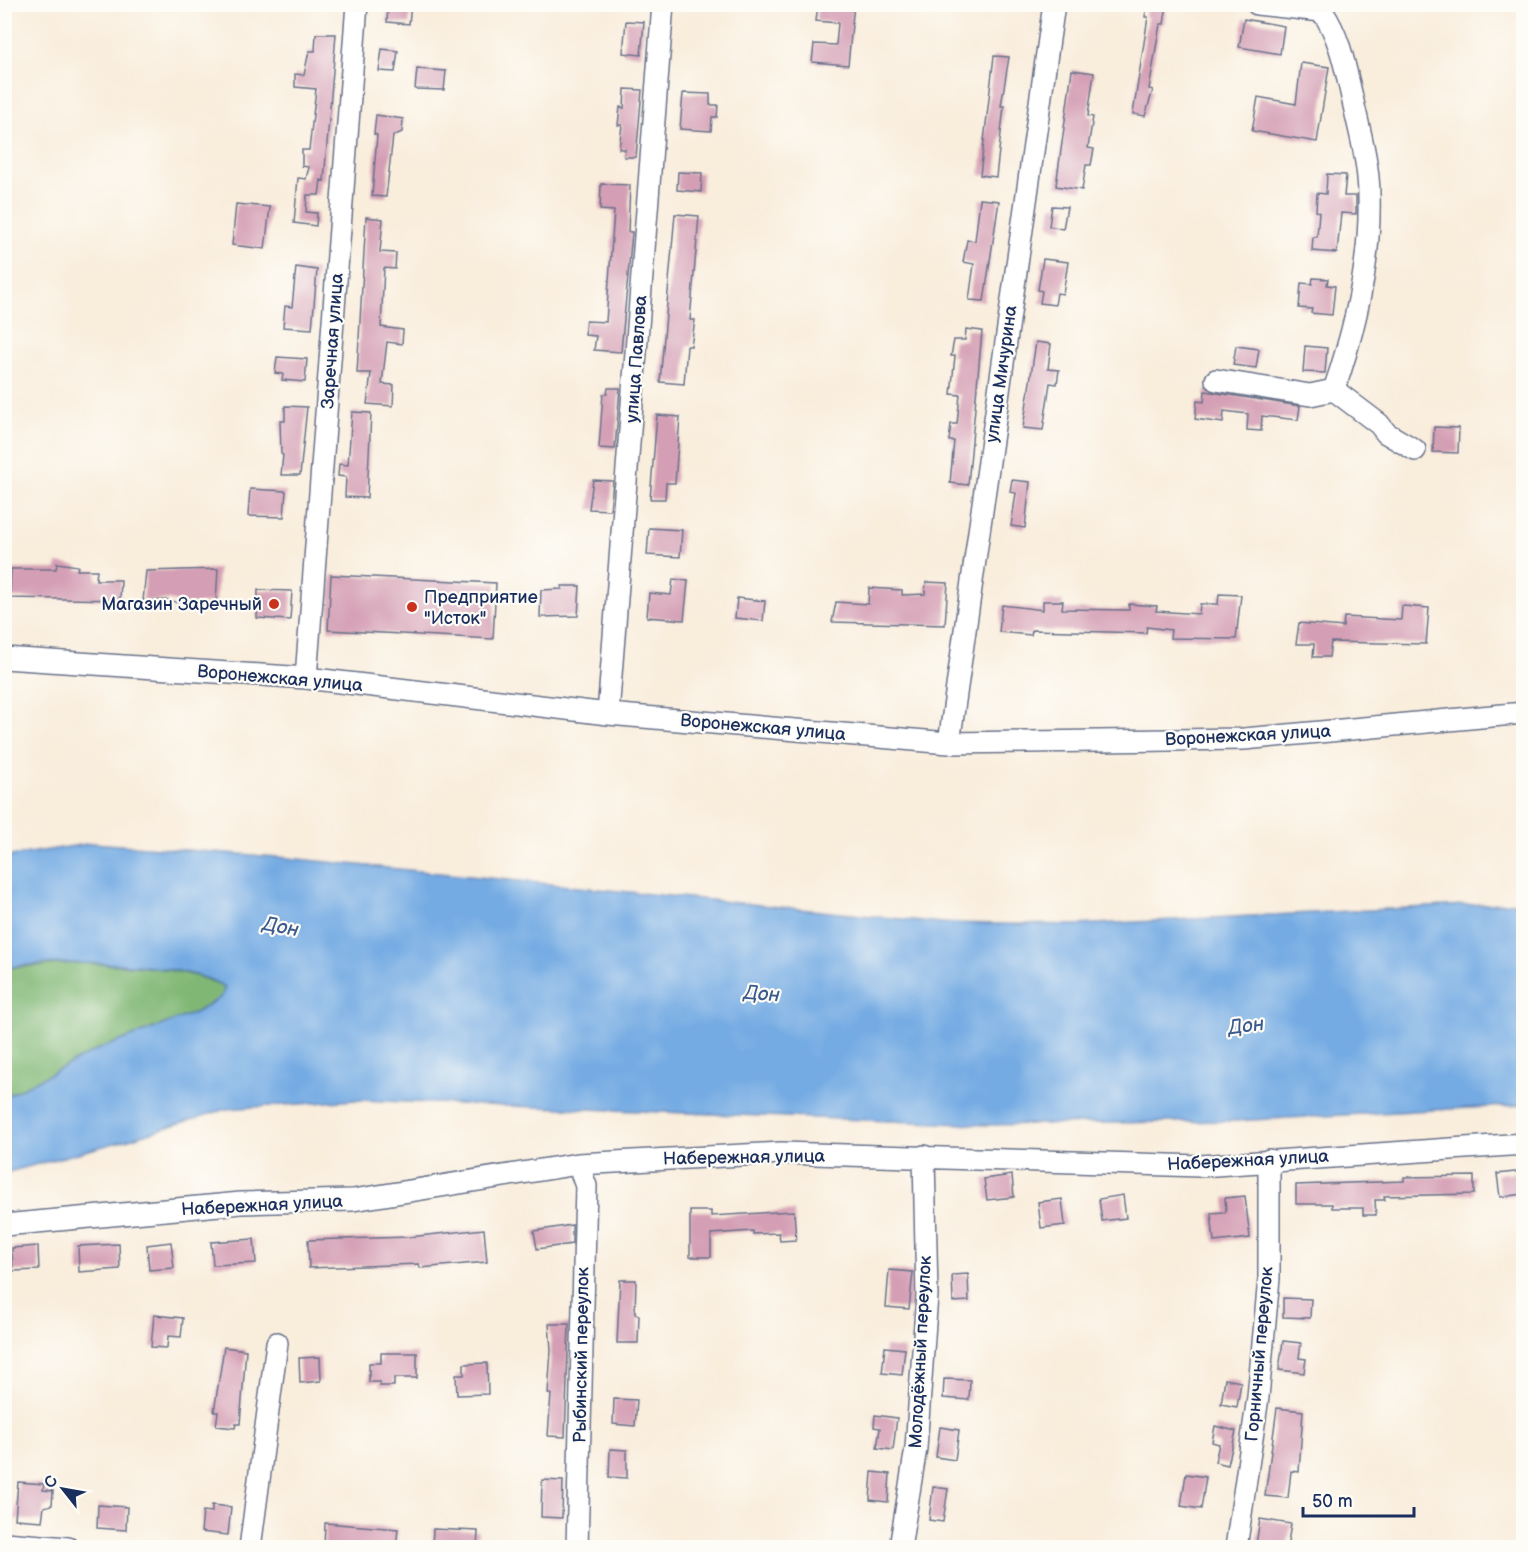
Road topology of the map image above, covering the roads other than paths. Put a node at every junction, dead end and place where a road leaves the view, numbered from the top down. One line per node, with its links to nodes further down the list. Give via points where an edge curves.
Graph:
1 (357, 4): 9 (street, Заречная улица)
2 (663, 4): 11 (street, улица Павлова)
3 (1054, 4): 12 (street, улица Мичурина)
4 (1257, 4): 6 (street, via 1322,12 1335,29 1364,152 1369,196 1365,254 1353,334)
5 (1216, 380): 6 (street, via 1310,395)
6 (1334, 390): 7 (street, via 1379,424 1386,434)
7 (1415, 450)
8 (4, 658): 9 (street, Воронежская улица)
9 (306, 678): 11 (street, Воронежская улица)
10 (1524, 713): 12 (street, Воронежская улица, via 1244,739)
11 (608, 714): 12 (street, Воронежская улица)
12 (949, 743)
13 (1524, 1144): 15 (street, Набережная улица)
14 (924, 1156): 15 (street, Набережная улица, via 1200,1166); 16 (street, Набережная улица, via 781,1153); 23 (street, Молодёжный переулок, via 927,1295 916,1448)
15 (1269, 1160): 24 (street, Горничный переулок, via 1269,1278 1258,1397)
16 (578, 1164): 17 (street, Набережная улица, via 353,1200 241,1203); 22 (street, Рыбинский переулок, via 586,1186)
17 (4, 1226)
18 (277, 1343): 21 (street)
19 (4, 1543): 20 (street)
20 (56, 1547)
21 (250, 1548)
22 (577, 1548)
23 (900, 1548)
24 (1236, 1548)

